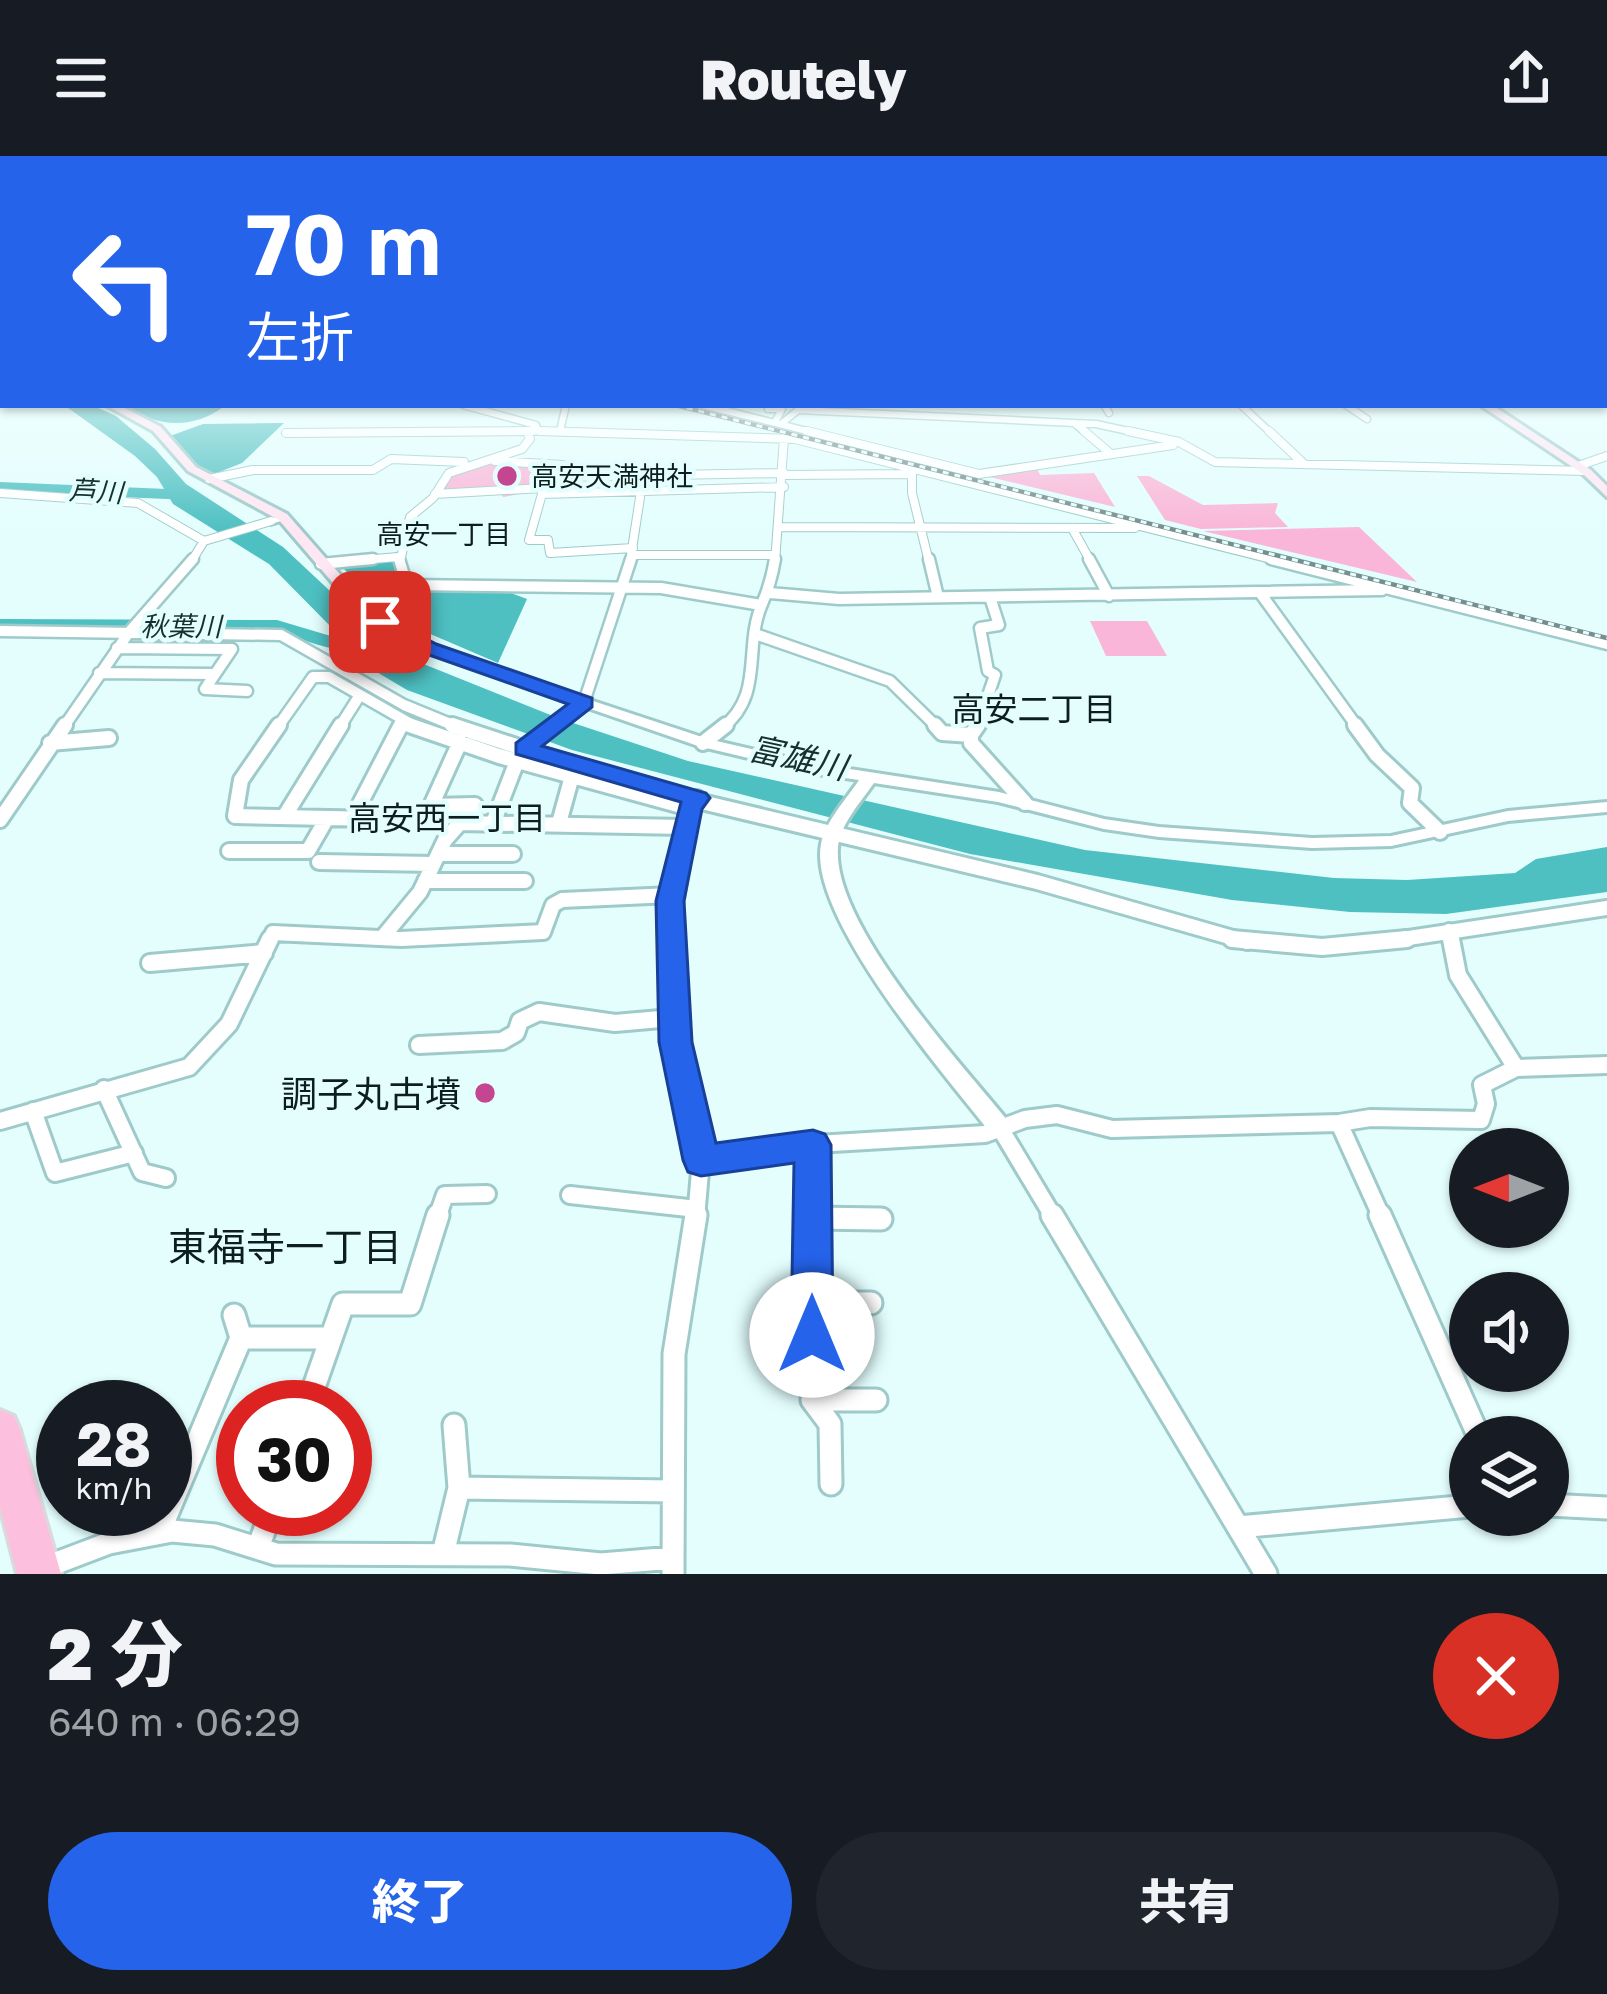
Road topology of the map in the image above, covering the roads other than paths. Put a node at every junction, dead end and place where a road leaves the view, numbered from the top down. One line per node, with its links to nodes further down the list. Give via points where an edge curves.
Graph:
1 (117, 408): 28 (main road, via 157,429)
2 (474, 408): 15 (street, via 536,425)
3 (565, 408): 16 (street)
4 (716, 408): 14 (street)
5 (1244, 408): 23 (street)
6 (1350, 408): 13 (street)
7 (1490, 408): 24 (main road)
8 (768, 409): 14 (street, via 782,409)
9 (827, 409): 10 (street); 14 (street, via 798,410)
10 (862, 409): 11 (street)
11 (912, 409): 12 (street, via 914,423 1011,412)
12 (1070, 419): 19 (street); 20 (street)
13 (1367, 419)
14 (778, 423): 20 (street, via 979,474)
15 (532, 431): 16 (street); 17 (street); 22 (street, via 522,449)
16 (560, 431): 18 (street)
17 (286, 433)
18 (784, 438): 25 (street); 26 (street)
19 (1182, 443): 20 (street); 23 (street, via 1215,462)
20 (1111, 454)
21 (1607, 455): 24 (street)
22 (483, 462): 26 (street, via 563,465 561,477); 28 (street, via 391,459 373,470 253,470); 33 (street, via 449,473)
23 (1304, 464): 24 (street)
24 (1581, 468): 32 (main road)
25 (929, 472): 27 (street); 39 (street)
26 (784, 474): 27 (street); 29 (street)
27 (912, 474): 37 (street)
28 (208, 479): 35 (main road)
29 (784, 487): 30 (street); 36 (street)
30 (641, 491): 34 (street); 41 (street)
31 (0, 493): 40 (street, via 138,503)
32 (1607, 493)
33 (435, 494): 34 (street, via 533,487); 43 (street, via 410,517)
34 (542, 494): 41 (street, via 529,540 548,540 550,554)
35 (277, 519): 40 (street); 44 (main road)
36 (780, 526): 37 (street); 42 (street)
37 (920, 527): 38 (street); 50 (street)
38 (1072, 528): 39 (street); 49 (street)
39 (1159, 528): 46 (street)
40 (204, 541): 54 (street)
41 (632, 552): 42 (street); 45 (street)
42 (773, 555): 47 (street)
43 (398, 557): 44 (street); 45 (street, via 413,586)
44 (321, 563): 62 (main road, via 361,607 407,638)
45 (618, 589): 52 (street, via 682,590); 62 (street)
46 (1406, 590): 48 (street); 56 (street)
47 (770, 593): 50 (street); 52 (street)
48 (1261, 594): 49 (street); 85 (street, via 1377,755 1412,788 1410,803)
49 (1109, 596): 51 (street)
50 (938, 597): 51 (street)
51 (990, 597): 64 (street, via 999,625 980,628 995,675)
52 (760, 605): 55 (street)
53 (0, 631): 54 (street)
54 (130, 631): 57 (street); 69 (street, via 280,635 393,701)
55 (758, 635): 64 (street, via 890,681 942,733); 68 (street, via 750,691 735,718)
56 (1607, 644)
57 (117, 648): 58 (street); 59 (street, via 232,649)
58 (99, 674): 59 (street); 67 (street)
59 (214, 674): 60 (street, via 205,689)
60 (247, 691)
61 (358, 698): 63 (street); 76 (street); 76 (street, via 329,677 313,677 241,780 236,816)
62 (584, 702): 68 (street); 69 (street)
63 (403, 722): 66 (street); 78 (street)
64 (971, 735): 73 (street)
65 (110, 738): 67 (street)
66 (460, 742): 69 (street); 81 (street, via 431,806 476,805)
67 (50, 743): 72 (street)
68 (703, 743): 71 (street)
69 (520, 753): 70 (street); 75 (street); 82 (street)
70 (572, 776): 75 (street); 83 (street)
71 (867, 780): 73 (street); 84 (street)
72 (7, 798): 80 (street)
73 (1025, 802): 85 (street, via 1103,824 1259,840 1356,843)
74 (1607, 807): 85 (street)
75 (690, 811): 83 (street, via 586,829); 84 (street); 92 (street)
76 (284, 818): 77 (street)
77 (327, 818): 78 (street); 86 (street, via 308,851)
78 (352, 818): 79 (street)
79 (379, 819)
80 (0, 820)
81 (468, 823): 82 (street); 88 (street, via 454,826)
82 (494, 823): 83 (street)
83 (559, 823)
84 (834, 831): 94 (street, via 1250,943 1309,946); 106 (street, via 830,871 859,935)
85 (1440, 832)
86 (229, 851)
87 (513, 854): 88 (street)
88 (436, 859): 89 (street); 90 (street)
89 (319, 862)
90 (425, 881): 91 (street); 95 (street)
91 (525, 881)
92 (671, 895): 95 (street, via 562,900 543,932); 98 (street)
93 (1607, 908): 94 (street)
94 (1449, 931): 101 (street, via 1458,975)
95 (382, 938): 96 (street, via 273,934)
96 (264, 953): 97 (street); 102 (street, via 220,1034 192,1065)
97 (149, 963)
98 (672, 1018): 99 (street, via 615,1023 539,1012 502,1041); 109 (street)
99 (419, 1045)
100 (1607, 1065): 101 (street)
101 (1516, 1068): 105 (street, via 1482,1084 1481,1120)
102 (104, 1089): 103 (street); 108 (street)
103 (32, 1112): 104 (street); 108 (street, via 55,1173)
104 (0, 1121)
105 (1340, 1123): 106 (street, via 1112,1129 1057,1115); 122 (street)
106 (1000, 1128): 107 (street); 132 (street)
107 (813, 1145): 109 (street); 114 (street)
108 (134, 1153): 110 (street, via 142,1172)
109 (701, 1160): 113 (street)
110 (166, 1178)
111 (487, 1194): 118 (street, via 445,1196 410,1304 343,1304)
112 (570, 1195): 113 (street)
113 (698, 1209): 128 (street, via 674,1354)
114 (813, 1218): 115 (street); 116 (street)
115 (881, 1219)
116 (812, 1303): 117 (street); 120 (street)
117 (871, 1303)
118 (331, 1338): 119 (street); 125 (street, via 238,1326)
119 (316, 1380)
120 (812, 1400): 121 (street); 126 (street, via 830,1424)
121 (876, 1400)
122 (1470, 1416)
123 (454, 1425): 127 (street)
124 (0, 1430): 142 (highway)
125 (192, 1446)
126 (831, 1484)
127 (459, 1487): 128 (street); 137 (street)
128 (673, 1491): 141 (street)
129 (1569, 1506): 131 (street)
130 (1449, 1508): 132 (street)
131 (1607, 1508)
132 (1238, 1526): 143 (street)
133 (192, 1534): 136 (street)
134 (141, 1536): 142 (street)
135 (262, 1536): 136 (street)
136 (258, 1548): 138 (street)
137 (443, 1554): 139 (street); 140 (street)
138 (336, 1564): 139 (street)
139 (410, 1564)
140 (529, 1566): 141 (street)
141 (673, 1566)
142 (38, 1572)
143 (1266, 1574)

